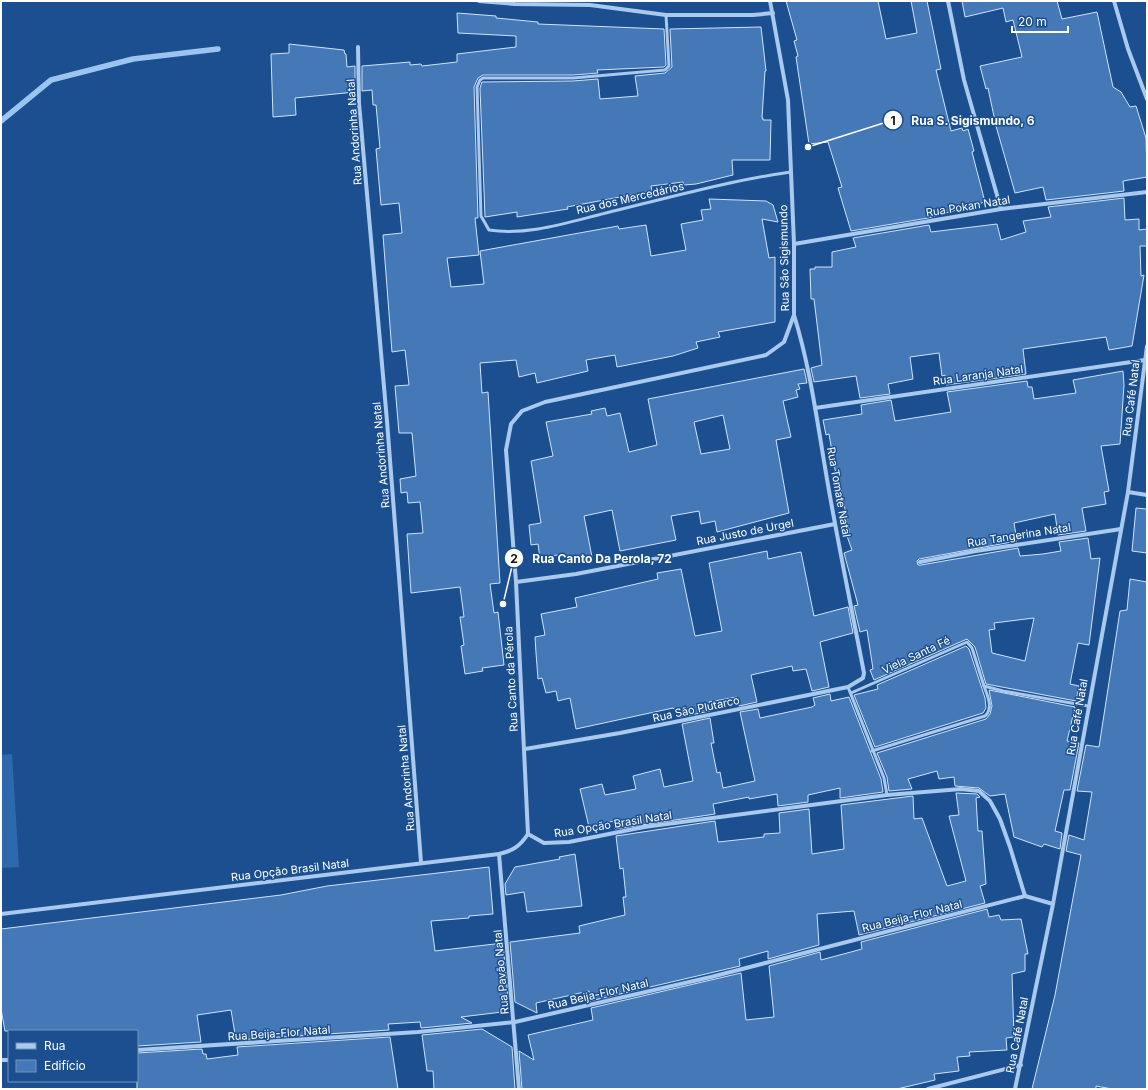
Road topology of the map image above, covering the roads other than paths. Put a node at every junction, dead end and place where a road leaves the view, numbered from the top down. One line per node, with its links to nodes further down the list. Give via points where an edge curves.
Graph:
1 (479, 1): 5 (street, via 515,4)
2 (770, 1): 6 (street, Rua São Sigismundo)
3 (948, 1): 12 (street, via 964,80)
4 (1114, 1): 9 (street, via 1128,49)
5 (589, 3): 7 (street, via 625,11)
6 (773, 13): 7 (street); 10 (street, Rua São Sigismundo, via 788,100)
7 (666, 15): 10 (lane, Rua dos Mercedários, via 669,66 665,70 573,78 480,80 477,87 481,216 489,230 515,232 552,226 753,178)
8 (358, 47): 35 (street, Rua Andorinha Natal, via 359,103 387,421)
9 (1147, 99)
10 (790, 172): 13 (street, Rua São Sigismundo)
11 (1147, 192): 12 (street, Rua Pokan Natal)
12 (1001, 209): 13 (street, Rua Pokan Natal)
13 (794, 244): 14 (street, Rua São Sigismundo)
14 (794, 315): 17 (street, Rua Tomate Natal); 18 (street, Rua São Sigismundo, via 784,342 766,355 545,402 522,410 511,424)
15 (1147, 346): 16 (street, Rua Café Natal)
16 (1145, 360): 17 (street, Rua Laranja Natal); 19 (street, Rua Café Natal)
17 (815, 408): 21 (street, Rua Tomate Natal)
18 (506, 450): 24 (street, Rua Canto da Pérola)
19 (1128, 492): 20 (street); 22 (street, Rua Café Natal)
20 (1147, 495)
21 (835, 524): 24 (street, Rua Justo de Urgel, via 576,574); 25 (street, Rua Tomate Natal)
22 (1122, 529): 23 (street, Rua Tangerina Natal); 29 (street, Rua Café Natal)
23 (920, 562)
24 (516, 582): 30 (street, Rua Canto da Pérola)
25 (864, 673): 27 (street, Rua São Plutarco, via 864,678)
26 (984, 686): 28 (lane, Viela Santa Fé, via 968,642); 29 (lane); 31 (lane, Viela Santa Fé, via 990,708 985,716)
27 (848, 687): 28 (lane); 30 (street, Rua São Plutarco, via 620,734)
28 (851, 693): 31 (lane)
29 (1088, 706): 37 (street, Rua Café Natal)
30 (524, 750): 33 (street, Rua Canto da Pérola)
31 (872, 751): 32 (lane, via 884,778)
32 (887, 795): 33 (street, Rua Opção Brasil Natal, via 644,827 569,842 544,843); 36 (street, Rua Opção Brasil Natal, via 960,789 979,791 990,801 1000,819)
33 (528, 834): 34 (street, Rua Opção Brasil Natal, via 521,845)
34 (499, 854): 35 (street, Rua Opção Brasil Natal); 39 (street, Rua Pavão Natal)
35 (421, 862): 38 (street, Rua Opção Brasil Natal)
36 (1025, 896): 37 (street); 39 (street, Rua Beija-Flor Natal, via 711,978)
37 (1053, 904): 41 (street, Rua Café Natal)
38 (1, 914)
39 (515, 1022): 40 (street, Rua Beija-Flor Natal, via 410,1032); 42 (street, Rua Pavão Natal)
40 (138, 1050)
41 (1020, 1065): 43 (street); 44 (street, Rua Café Natal)
42 (519, 1089)
43 (928, 1089)
44 (1015, 1089)

